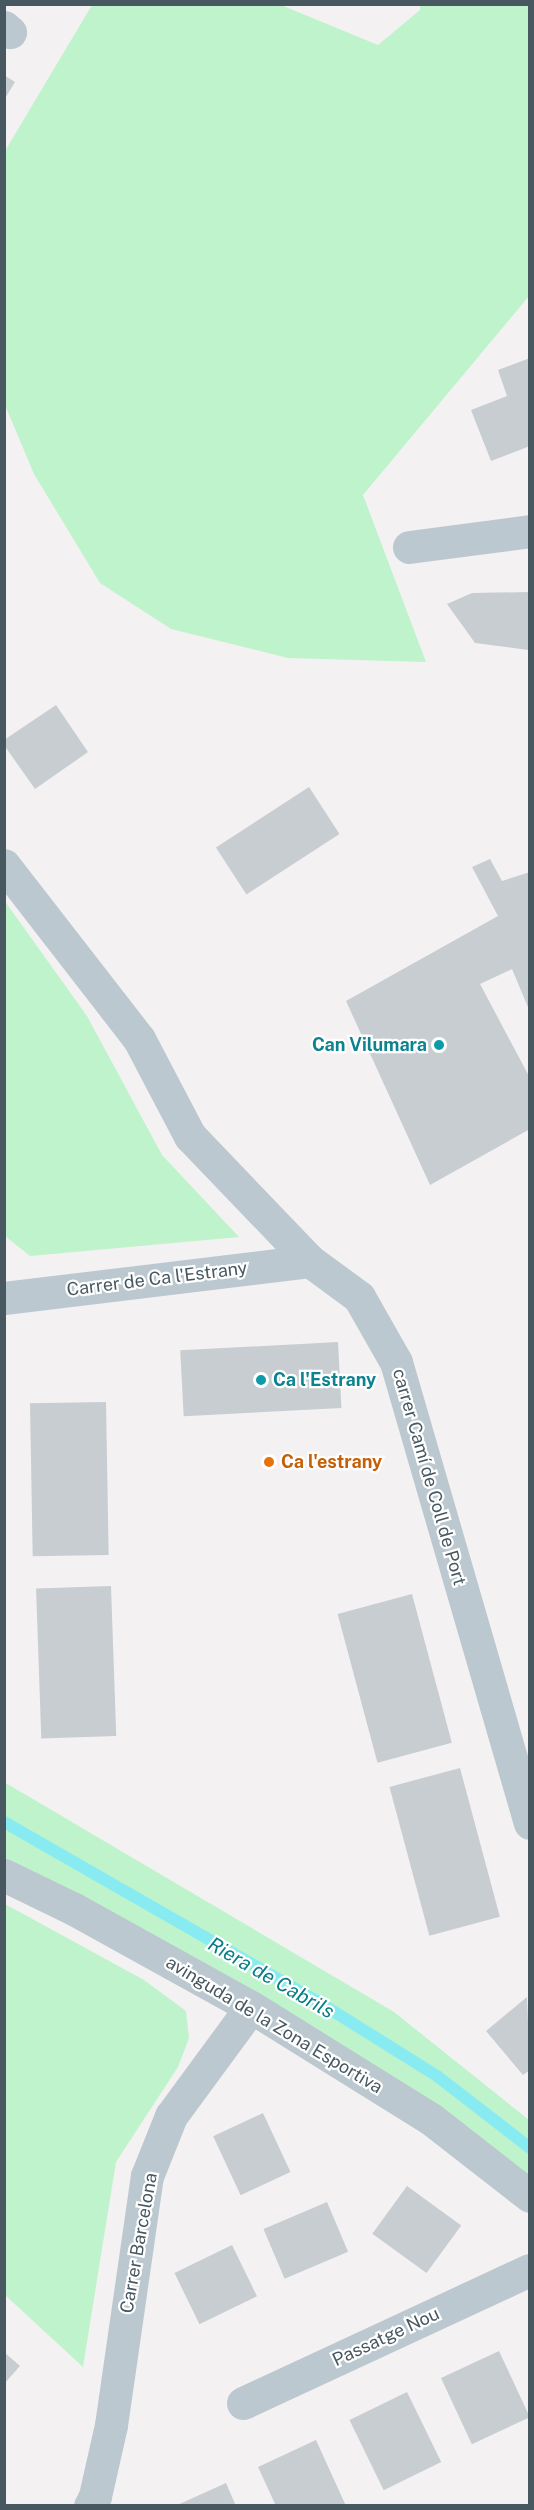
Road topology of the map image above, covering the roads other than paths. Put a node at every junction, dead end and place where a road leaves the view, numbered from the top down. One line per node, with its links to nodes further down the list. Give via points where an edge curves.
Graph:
1 (530, 531): 2 (street)
2 (409, 547)
3 (4, 865): 4 (street, carrer Camí de Coll de Port, via 139,1039 190,1136)
4 (310, 1261): 5 (street, Carrer de Ca l'Estrany); 6 (street, carrer Camí de Coll de Port, via 359,1298 396,1362)
5 (4, 1298)
6 (530, 1823)
7 (4, 1875): 8 (street, avinguda de la Zona Esportiva, via 74,1909)
8 (251, 2007): 9 (street, avinguda de la Zona Esportiva, via 431,2119); 12 (street, Carrer Barcelona, via 171,2116 147,2176 111,2425)
9 (530, 2196)
10 (530, 2271): 11 (street, Passatge Nou)
11 (243, 2403)
12 (90, 2505)

